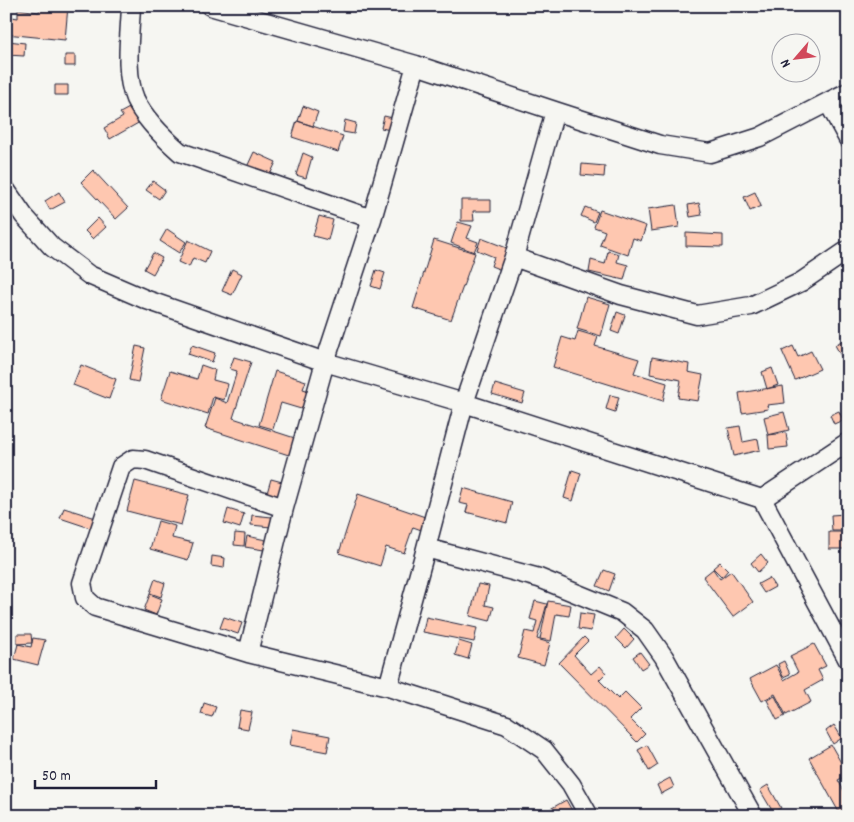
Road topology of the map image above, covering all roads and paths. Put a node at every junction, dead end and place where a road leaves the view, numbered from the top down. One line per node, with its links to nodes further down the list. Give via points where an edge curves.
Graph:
1 (131, 6): 9 (street, via 128,69 135,99 158,132 180,152)
2 (210, 6): 3 (street)
3 (416, 65): 6 (street); 9 (street)
4 (848, 92): 5 (street)
5 (828, 102): 6 (street, via 760,137 710,153 660,145); 7 (street)
6 (555, 110): 11 (street)
7 (848, 140)
8 (6, 190): 12 (street, via 52,247 89,274 147,300)
9 (372, 219): 12 (street)
10 (848, 250): 11 (street, via 801,282 751,306 697,315 621,295)
11 (514, 257): 13 (street)
12 (325, 362): 13 (street); 16 (street)
13 (464, 403): 15 (street); 17 (street)
14 (848, 442): 15 (street)
15 (762, 498): 19 (street)
16 (284, 508): 18 (street); 18 (street, via 145,460 133,459 121,467 82,583 85,598 95,607)
17 (426, 548): 20 (street); 22 (street, via 539,578 622,612 645,630 664,657)
18 (248, 653): 20 (street)
19 (848, 660)
20 (388, 687): 21 (street, via 508,726 544,750 571,784)
21 (589, 816)
22 (753, 816)

